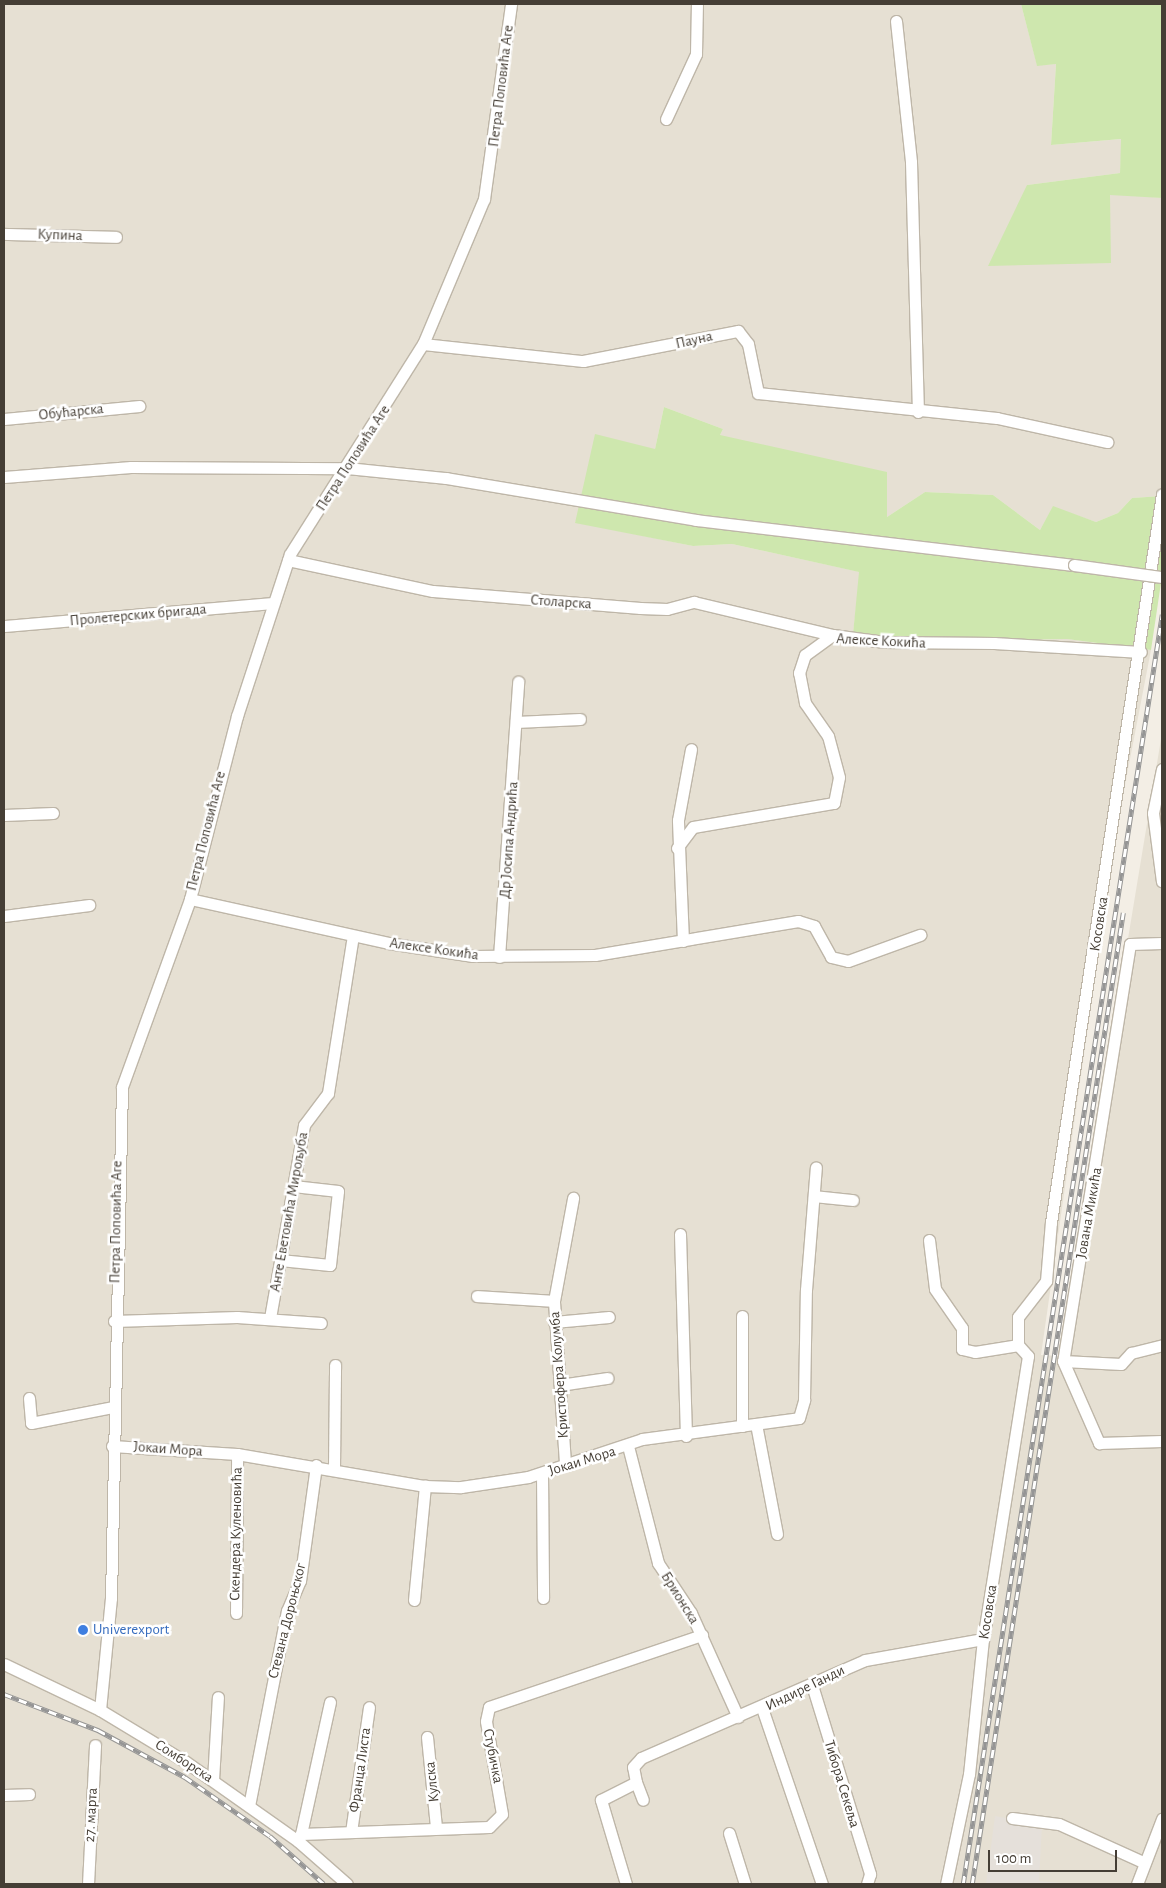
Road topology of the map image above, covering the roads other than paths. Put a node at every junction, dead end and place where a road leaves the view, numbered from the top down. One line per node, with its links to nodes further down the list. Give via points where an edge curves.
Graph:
1 (511, 4): 7 (street, Петра Поповића Аге, via 484,199)
2 (697, 4): 4 (street, via 696,54)
3 (896, 21): 9 (street, via 911,162)
4 (666, 118)
5 (4, 234): 6 (street, Купина)
6 (116, 237)
7 (423, 344): 9 (street, Пауна, via 583,361 738,331 748,344 758,393); 12 (street, Петра Поповића Аге)
8 (139, 406): 10 (street, Обућарска)
9 (918, 412): 11 (street, Пауна, via 997,418)
10 (4, 419)
11 (1107, 442)
12 (347, 468): 13 (street, via 131,467); 15 (street, Петра Поповића Аге); 16 (street, bridge, via 446,478 696,520)
13 (4, 477)
14 (1162, 494): 20 (street, Косовска)
15 (288, 560): 17 (street, Петра Поповића Аге); 19 (street, Столарска, via 433,591 640,608 667,609 694,602)
16 (1162, 577)
17 (273, 603): 18 (street, Пролетерских бригада); 30 (street, Петра Поповића Аге, via 223,766)
18 (4, 626)
19 (833, 635): 20 (street, Алексе Кокића, via 885,642 1003,643); 28 (street, Алексе Кокића, via 805,655 799,673 805,702 828,736 839,778 834,803 694,827)
20 (1141, 652): 54 (street, Косовска, via 1051,1222 1046,1280 1018,1317)
21 (518, 682): 23 (street, Др Јосипа Андрића)
22 (580, 719): 23 (street)
23 (516, 722): 37 (street, Др Јосипа Андрића)
24 (691, 748): 28 (street)
25 (1162, 769): 29 (street, via 1153,813)
26 (53, 813): 27 (street)
27 (4, 815)
28 (677, 848): 35 (street)
29 (1162, 881)
30 (190, 899): 34 (street, Алексе Кокића); 51 (street, Петра Поповића Аге, via 122,1087)
31 (89, 905): 32 (street)
32 (4, 916)
33 (920, 935): 35 (street, Алексе Кокића, via 848,961 831,957 814,926 807,922)
34 (354, 936): 37 (street, Алексе Кокића, via 436,952); 39 (street, Анте Еветовића Мирољуба, via 328,1093 304,1125)
35 (683, 941): 37 (street, Алексе Кокића, via 595,955)
36 (1162, 943): 56 (street, Јована Микића, via 1130,944)
37 (499, 957)
38 (816, 1167): 40 (street, Јокаи Мора)
39 (293, 1186): 45 (street, Анте Еветовића Мирољуба); 45 (street, via 338,1191 330,1265)
40 (814, 1196): 42 (street); 62 (street, Јокаи Мора, via 803,1411 799,1418)
41 (573, 1198): 47 (street, Кристофера Колумба)
42 (853, 1200)
43 (680, 1234): 64 (street)
44 (929, 1240): 54 (street, via 935,1288 962,1328 962,1349 975,1352)
45 (280, 1260): 50 (street, Анте Еветовића Мирољуба)
46 (477, 1296): 47 (street)
47 (554, 1301): 52 (street, Кристофера Колумба)
48 (742, 1316): 63 (street)
49 (609, 1317): 52 (street)
50 (270, 1318): 51 (street); 53 (street)
51 (114, 1321): 61 (street, Петра Поповића Аге)
52 (554, 1322): 59 (street, Кристофера Колумба)
53 (321, 1323)
54 (1018, 1345): 79 (street, Косовска, via 1028,1356)
55 (1162, 1345): 56 (street, via 1131,1353 1120,1364)
56 (1063, 1361): 65 (street, via 1099,1443)
57 (335, 1365): 71 (street)
58 (607, 1378): 59 (street)
59 (560, 1385): 69 (street, Кристофера Колумба)
60 (29, 1398): 61 (street, via 31,1423)
61 (113, 1407): 66 (street, Петра Поповића Аге)
62 (756, 1424): 63 (street, Јокаи Мора); 74 (street)
63 (742, 1426): 64 (street, Јокаи Мора)
64 (686, 1436): 67 (street, Јокаи Мора, via 642,1439)
65 (1162, 1441)
66 (112, 1446): 68 (street, Јокаи Мора); 86 (street, Петра Поповића Аге, via 111,1598)
67 (628, 1446): 69 (street, Јокаи Мора); 78 (street, Брионска, via 658,1563)
68 (237, 1454): 70 (street, Јокаи Мора); 77 (street, Скендера Куленовића)
69 (565, 1463): 72 (street, Јокаи Мора)
70 (316, 1464): 71 (street, Јокаи Мора); 95 (street, Стевана Дороњског, via 300,1581 287,1611)
71 (334, 1468): 73 (street, Јокаи Мора)
72 (542, 1473): 73 (street, Јокаи Мора, via 485,1486); 75 (street)
73 (425, 1486): 76 (street)
74 (777, 1534)
75 (543, 1598)
76 (414, 1600)
77 (236, 1613)
78 (702, 1634): 87 (street, Брионска); 98 (street, Стубичка, via 489,1708 486,1721 502,1814 489,1828)
79 (983, 1638): 81 (street, Индире Ганди, via 865,1660); 109 (street, Косовска, via 969,1774)
80 (4, 1664): 86 (street, Сомборска)
81 (812, 1685): 85 (street, Индире Ганди); 108 (street, Тибора Секеља, via 870,1874)
82 (218, 1697): 90 (street)
83 (330, 1702): 101 (street)
84 (370, 1707): 99 (street, Франца Листа)
85 (762, 1708): 87 (street, Индире Ганди); 107 (street)
86 (100, 1710): 90 (street, Сомборска)
87 (738, 1717): 91 (street, Индире Ганди, via 635,1762)
88 (427, 1737): 98 (street, Кулска)
89 (95, 1745): 103 (street, 27. марта)
90 (212, 1780): 95 (street, Сомборска)
91 (636, 1782): 94 (street); 105 (street, via 601,1800)
92 (29, 1794): 93 (street)
93 (4, 1795)
94 (644, 1800)
95 (249, 1806): 101 (street, Сомборска)
96 (1012, 1818): 102 (street, via 1059,1824)
97 (1162, 1819): 102 (street)
98 (436, 1827): 99 (street, Стубичка)
99 (351, 1832): 101 (street, Стубичка)
100 (728, 1832): 106 (street)
101 (299, 1838): 104 (street, Сомборска)
102 (1145, 1862): 110 (street)
103 (88, 1884)
104 (347, 1884)
105 (626, 1884)
106 (745, 1884)
107 (822, 1884)
108 (867, 1884)
109 (946, 1884)
110 (1137, 1884)

